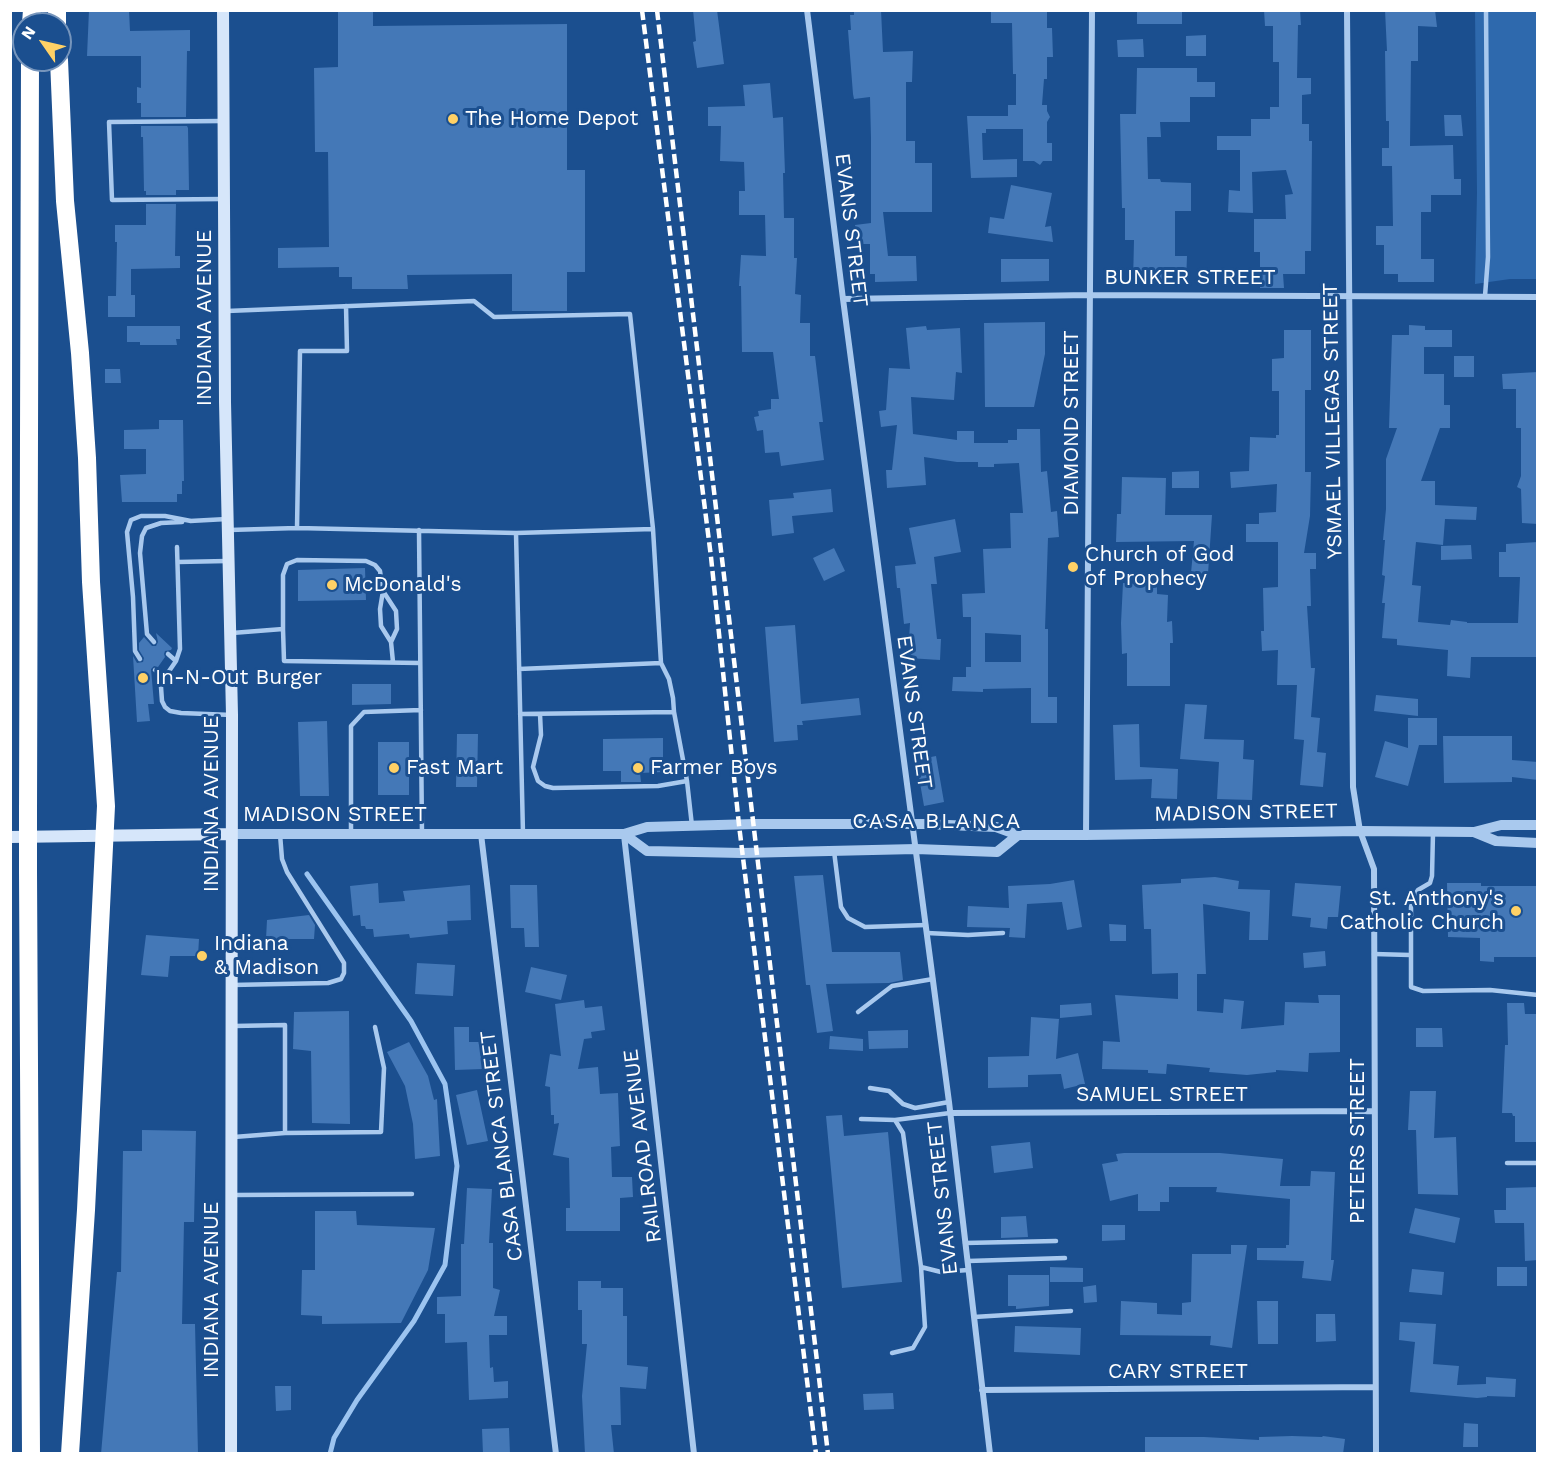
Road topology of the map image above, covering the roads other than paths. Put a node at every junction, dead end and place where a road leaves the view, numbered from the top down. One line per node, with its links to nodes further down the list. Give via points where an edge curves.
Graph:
1 (223, 10): 8 (main road, INDIANA AVENUE)
2 (807, 10): 14 (street, EVANS STREET)
3 (1092, 10): 10 (street, DIAMOND STREET)
4 (1347, 10): 11 (street, YSMAEL VILLEGAS STREET)
5 (1486, 10): 12 (lane)
6 (30, 72): 99 (highway, bridge, via 28,871)
7 (59, 72): 61 (highway, via 64,201 87,458)
8 (221, 121): 9 (main road, INDIANA AVENUE); 9 (lane, via 109,122 112,200)
9 (221, 199): 16 (main road, INDIANA AVENUE)
10 (1089, 295): 11 (street, BUNKER STREET); 14 (street, BUNKER STREET); 60 (street, DIAMOND STREET)
11 (1348, 295): 12 (street, BUNKER STREET); 49 (street, YSMAEL VILLEGAS STREET, via 1353,787)
12 (1485, 296): 13 (street, BUNKER STREET)
13 (1538, 297)
14 (843, 299): 46 (street, EVANS STREET)
15 (346, 306): 16 (lane); 19 (lane, via 347,351 300,351); 20 (lane, via 474,301 494,317 630,314)
16 (224, 311): 18 (main road, INDIANA AVENUE)
17 (191, 521): 18 (lane); 29 (lane, via 161,523 146,528 142,536 147,634); 32 (lane, via 165,516 131,520 127,532 135,651)
18 (227, 525): 19 (lane); 24 (main road, INDIANA AVENUE)
19 (297, 528): 21 (lane)
20 (653, 529): 22 (lane); 36 (lane)
21 (419, 530): 22 (lane); 35 (lane)
22 (516, 533): 38 (lane)
23 (177, 547): 25 (lane)
24 (227, 561): 25 (lane); 28 (main road, INDIANA AVENUE)
25 (178, 562): 33 (lane)
26 (383, 591): 27 (lane, via 380,571 366,561 291,562 283,575); 30 (lane, via 381,626); 30 (lane, via 396,611 397,629)
27 (283, 629): 28 (lane); 34 (lane, via 284,661)
28 (229, 633): 44 (main road, INDIANA AVENUE)
29 (154, 642)
30 (392, 642): 34 (lane)
31 (168, 654): 33 (lane)
32 (140, 659)
33 (177, 661): 39 (lane)
34 (393, 662): 35 (lane)
35 (420, 663): 40 (lane)
36 (661, 663): 38 (lane); 41 (lane, via 669,679)
37 (155, 669): 39 (lane)
38 (519, 669): 42 (lane)
39 (165, 677): 44 (lane, via 162,701 170,711)
40 (421, 710): 54 (lane, via 364,712 351,726); 55 (lane)
41 (674, 712): 43 (lane); 45 (lane)
42 (520, 714): 43 (lane); 57 (lane)
43 (540, 714): 45 (lane, via 541,735 533,767 544,786 658,786)
44 (232, 715): 52 (main road, INDIANA AVENUE)
45 (687, 782): 48 (lane)
46 (912, 824): 48 (street, MADISON STREET); 59 (street, MADISON STREET, via 996,827); 64 (street, EVANS STREET)
47 (1538, 825): 51 (street, MADISON STREET, via 1501,825)
48 (692, 826): 58 (street, MADISON STREET, via 647,827)
49 (1360, 831): 50 (street, MADISON STREET); 60 (street, MADISON STREET); 68 (street, PETERS STREET, via 1374,869)
50 (1433, 831): 51 (street, MADISON STREET); 69 (lane, via 1430,883 1411,900)
51 (1474, 831): 63 (street, MADISON STREET, via 1496,841)
52 (231, 834): 53 (street, MADISON STREET); 61 (main road, MADISON STREET); 71 (main road, INDIANA AVENUE)
53 (280, 834): 54 (street, MADISON STREET); 71 (lane, via 287,872 344,963 344,973 341,979 328,983)
54 (351, 834): 55 (street, MADISON STREET)
55 (422, 834): 56 (street, MADISON STREET)
56 (481, 834): 57 (street, MADISON STREET); 102 (street, CASA BLANCA STREET)
57 (523, 834): 58 (street, MADISON STREET)
58 (624, 834): 65 (street, via 647,851); 103 (street, RAILROAD AVENUE)
59 (1018, 835): 60 (street, MADISON STREET); 64 (street, via 997,852)
60 (1086, 835)
61 (106, 836): 62 (main road, MADISON STREET); 100 (highway)
62 (10, 837)
63 (1538, 843)
64 (916, 849): 65 (street); 66 (street, EVANS STREET)
65 (834, 851): 66 (lane, via 841,907 848,918 865,927)
66 (927, 929): 67 (lane, via 968,935); 70 (street, EVANS STREET)
67 (1003, 933)
68 (1374, 954): 69 (lane); 78 (street, PETERS STREET)
69 (1410, 955): 72 (lane, via 1411,987 1416,990 1490,990)
70 (933, 979): 73 (lane, via 891,986); 77 (street, EVANS STREET)
71 (231, 985): 74 (main road, INDIANA AVENUE)
72 (1538, 995)
73 (858, 1011)
74 (231, 1027): 82 (lane, via 285,1025); 83 (main road, INDIANA AVENUE)
75 (375, 1027): 82 (lane, via 384,1068 381,1132)
76 (870, 1088): 77 (lane, via 889,1091 903,1104 915,1107)
77 (949, 1102): 79 (street, EVANS STREET)
78 (1374, 1111): 79 (street, SAMUEL STREET); 97 (street, PETERS STREET)
79 (950, 1113): 81 (lane); 89 (street, EVANS STREET)
80 (861, 1119): 81 (lane)
81 (896, 1120): 92 (lane, via 903,1133)
82 (285, 1133): 83 (lane)
83 (231, 1137): 87 (main road, INDIANA AVENUE)
84 (1538, 1162): 85 (lane)
85 (1507, 1163)
86 (412, 1194): 87 (lane)
87 (231, 1195): 101 (main road, INDIANA AVENUE)
88 (1056, 1241): 89 (lane)
89 (965, 1243): 91 (street, EVANS STREET)
90 (1065, 1258): 91 (lane)
91 (968, 1261): 93 (street, EVANS STREET)
92 (921, 1267): 93 (lane, via 941,1272); 96 (lane, via 925,1327 913,1348)
93 (968, 1270): 95 (street, EVANS STREET)
94 (1071, 1311): 95 (lane)
95 (974, 1317): 98 (street, EVANS STREET)
96 (892, 1353)
97 (1375, 1387): 98 (street, CARY STREET); 105 (street, PETERS STREET)
98 (981, 1390): 104 (street, EVANS STREET)
99 (32, 1454)
100 (70, 1454)
101 (231, 1454)
102 (556, 1454)
103 (694, 1454)
104 (990, 1454)
105 (1376, 1454)

